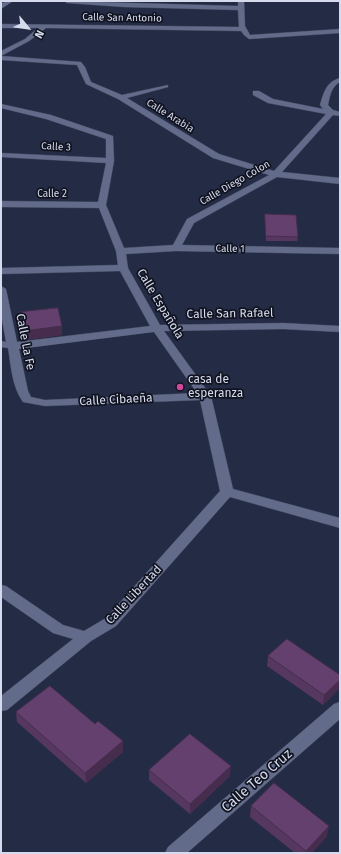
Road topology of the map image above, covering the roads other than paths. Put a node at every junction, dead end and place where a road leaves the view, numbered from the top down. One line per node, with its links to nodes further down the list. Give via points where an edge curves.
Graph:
1 (10, 1): 5 (street)
2 (67, 1): 4 (street)
3 (241, 1): 6 (street)
4 (124, 3): 6 (street)
5 (1, 6)
6 (240, 8): 9 (street)
7 (1, 26): 8 (street, Calle San Antonio)
8 (44, 27): 9 (street, Calle San Antonio); 11 (street)
9 (242, 29): 10 (street, via 246,36 253,38)
10 (340, 31)
11 (1, 54)
12 (1, 58): 16 (street, Calle Arabia, via 79,63 88,83)
13 (337, 80): 18 (street, via 330,85 324,105)
14 (166, 86): 16 (street)
15 (256, 93): 18 (street, via 271,101)
16 (121, 97): 22 (street, Calle Arabia, via 216,156)
17 (1, 106): 21 (street, via 48,117 110,138)
18 (331, 112): 19 (street); 22 (street, Calle Diego Colon)
19 (340, 114)
20 (1, 155): 21 (street, Calle 3)
21 (110, 161): 25 (street)
22 (276, 174): 23 (street, Calle Arabia); 26 (street, Calle Diego Colon, via 190,221)
23 (340, 181)
24 (1, 204): 25 (street, Calle 2)
25 (102, 205): 27 (street, Calle Española)
26 (176, 248): 27 (street, Calle 1); 28 (street, Calle 1)
27 (121, 251): 29 (street, Calle Española)
28 (340, 251)
29 (123, 268): 30 (street); 32 (street, Calle Española)
30 (1, 271)
31 (1, 289): 35 (street, Calle La Fe)
32 (157, 328): 33 (street, Calle San Rafael, via 283,326); 35 (street, Calle San Rafael); 36 (street, Calle Española)
33 (340, 329)
34 (1, 344): 35 (street, Calle San Rafael)
35 (14, 346): 37 (street, Calle La Fe, via 22,391)
36 (205, 396): 37 (street, Calle Cibaeña, via 45,404); 38 (street, Calle Española)
37 (27, 400)
38 (226, 492): 39 (street); 41 (street, Calle Libertad, via 112,622)
39 (340, 523)
40 (1, 590): 41 (street, via 58,629)
41 (86, 637): 42 (street, Calle Libertad)
42 (1, 705)
43 (340, 709): 44 (street, Calle Teo Cruz)
44 (174, 853)

